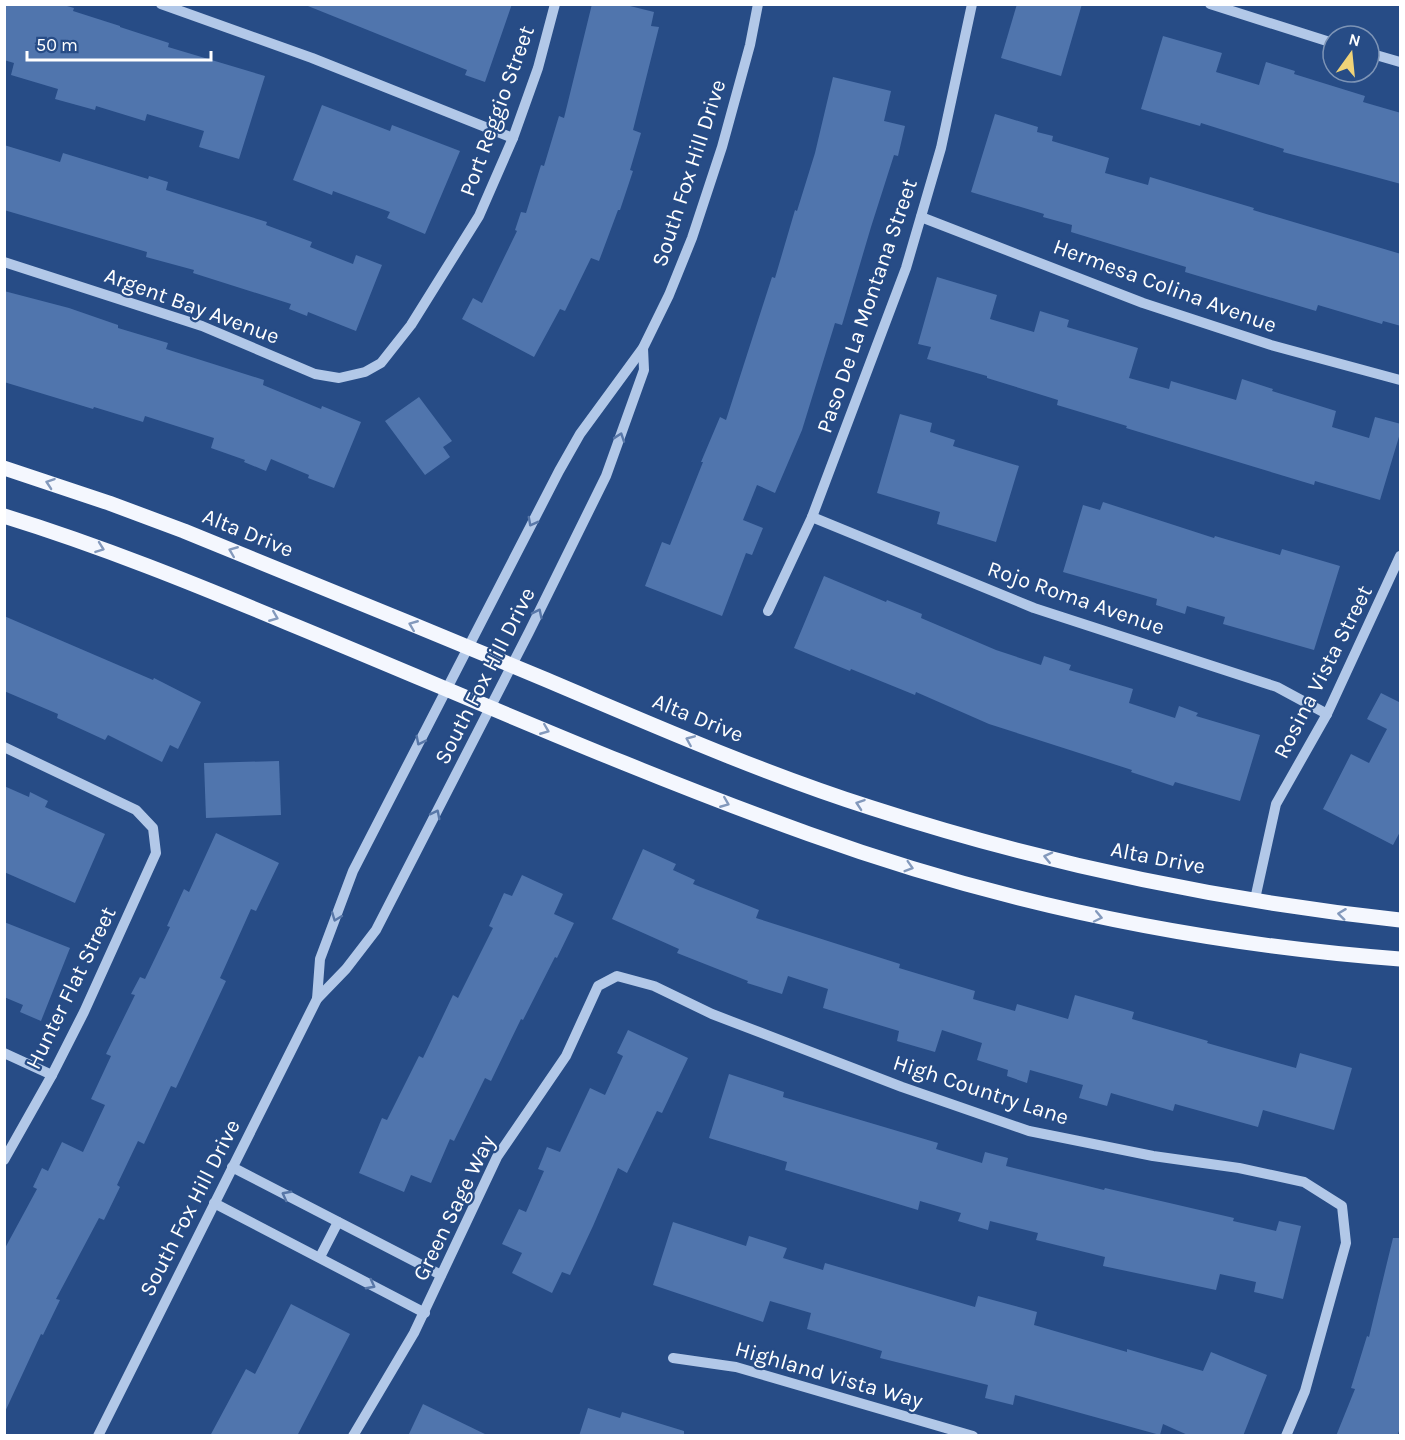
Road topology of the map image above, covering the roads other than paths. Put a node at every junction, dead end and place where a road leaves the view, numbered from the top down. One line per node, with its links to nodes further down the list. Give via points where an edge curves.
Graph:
1 (161, 4): 10 (street, via 312,58)
2 (555, 4): 10 (street, Port Reggio Street)
3 (758, 4): 13 (street, South Fox Hill Drive, via 737,95 707,193 669,295)
4 (972, 4): 11 (street, Paso De La Montana Street, via 941,148)
5 (1210, 4): 6 (street)
6 (1235, 8): 7 (street)
7 (1321, 39)
8 (1381, 56): 9 (street)
9 (1401, 62)
10 (513, 138): 14 (street, Port Reggio Street, via 479,216 411,325 381,363)
11 (921, 217): 15 (street, Hermesa Colina Avenue, via 1143,303 1271,345); 18 (street, Paso De La Montana Street, via 906,268)
12 (4, 262): 14 (street, Argent Bay Avenue, via 202,326 315,374 339,378)
13 (643, 348): 21 (street, South Fox Hill Drive, one-way to 21, via 575,443); 22 (street, South Fox Hill Drive, one-way to 13, via 606,476 644,370)
14 (365, 372)
15 (1401, 380)
16 (4, 468): 21 (main road, Alta Drive, one-way to 16, via 184,531)
17 (4, 516): 23 (main road, one-way to 23, via 209,590)
18 (812, 517): 20 (street, Paso De La Montana Street); 25 (street, Rojo Roma Avenue, via 1034,608 1277,687)
19 (1401, 556): 25 (street, Rosina Vista Street)
20 (768, 611)
21 (467, 647): 22 (main road, Alta Drive); 23 (street, South Fox Hill Drive)
22 (511, 665): 24 (street, South Fox Hill Drive); 27 (main road, Alta Drive, one-way to 22, via 1103,870 930,826 818,790)
23 (447, 689): 24 (main road); 31 (street, South Fox Hill Drive, one-way to 31, via 353,871 320,959)
24 (491, 707): 29 (main road, one-way to 29, via 810,835 938,876 1068,910 1185,934); 31 (street, South Fox Hill Drive, one-way to 24, via 376,930)
25 (1327, 714): 27 (street, Rosina Vista Street, via 1276,804)
26 (4, 747): 33 (street, Hunter Flat Street, via 136,810 153,828 156,853)
27 (1255, 899): 28 (main road, Alta Drive, one-way to 27)
28 (1401, 921)
29 (1401, 959)
30 (617, 976): 39 (street, Green Sage Way, via 598,986 566,1056 496,1157); 45 (street, High Country Lane, via 654,986 712,1014 1029,1131 1304,1182 1342,1206 1346,1243 1305,1391)
31 (317, 999): 35 (street, South Fox Hill Drive)
32 (4, 1053): 33 (street)
33 (52, 1075): 34 (street, Hunter Flat Street)
34 (4, 1160)
35 (232, 1167): 36 (street, South Fox Hill Drive); 37 (street, one-way to 35)
36 (214, 1203): 38 (street); 42 (street, South Fox Hill Drive)
37 (338, 1222): 38 (street); 39 (street)
38 (320, 1257): 40 (street, one-way to 40)
39 (441, 1275): 40 (street, Green Sage Way)
40 (425, 1313): 43 (street, Green Sage Way)
41 (673, 1358): 44 (street, Highland Vista Way, via 736,1367)
42 (98, 1436)
43 (353, 1436)
44 (973, 1436)
45 (1286, 1436)

